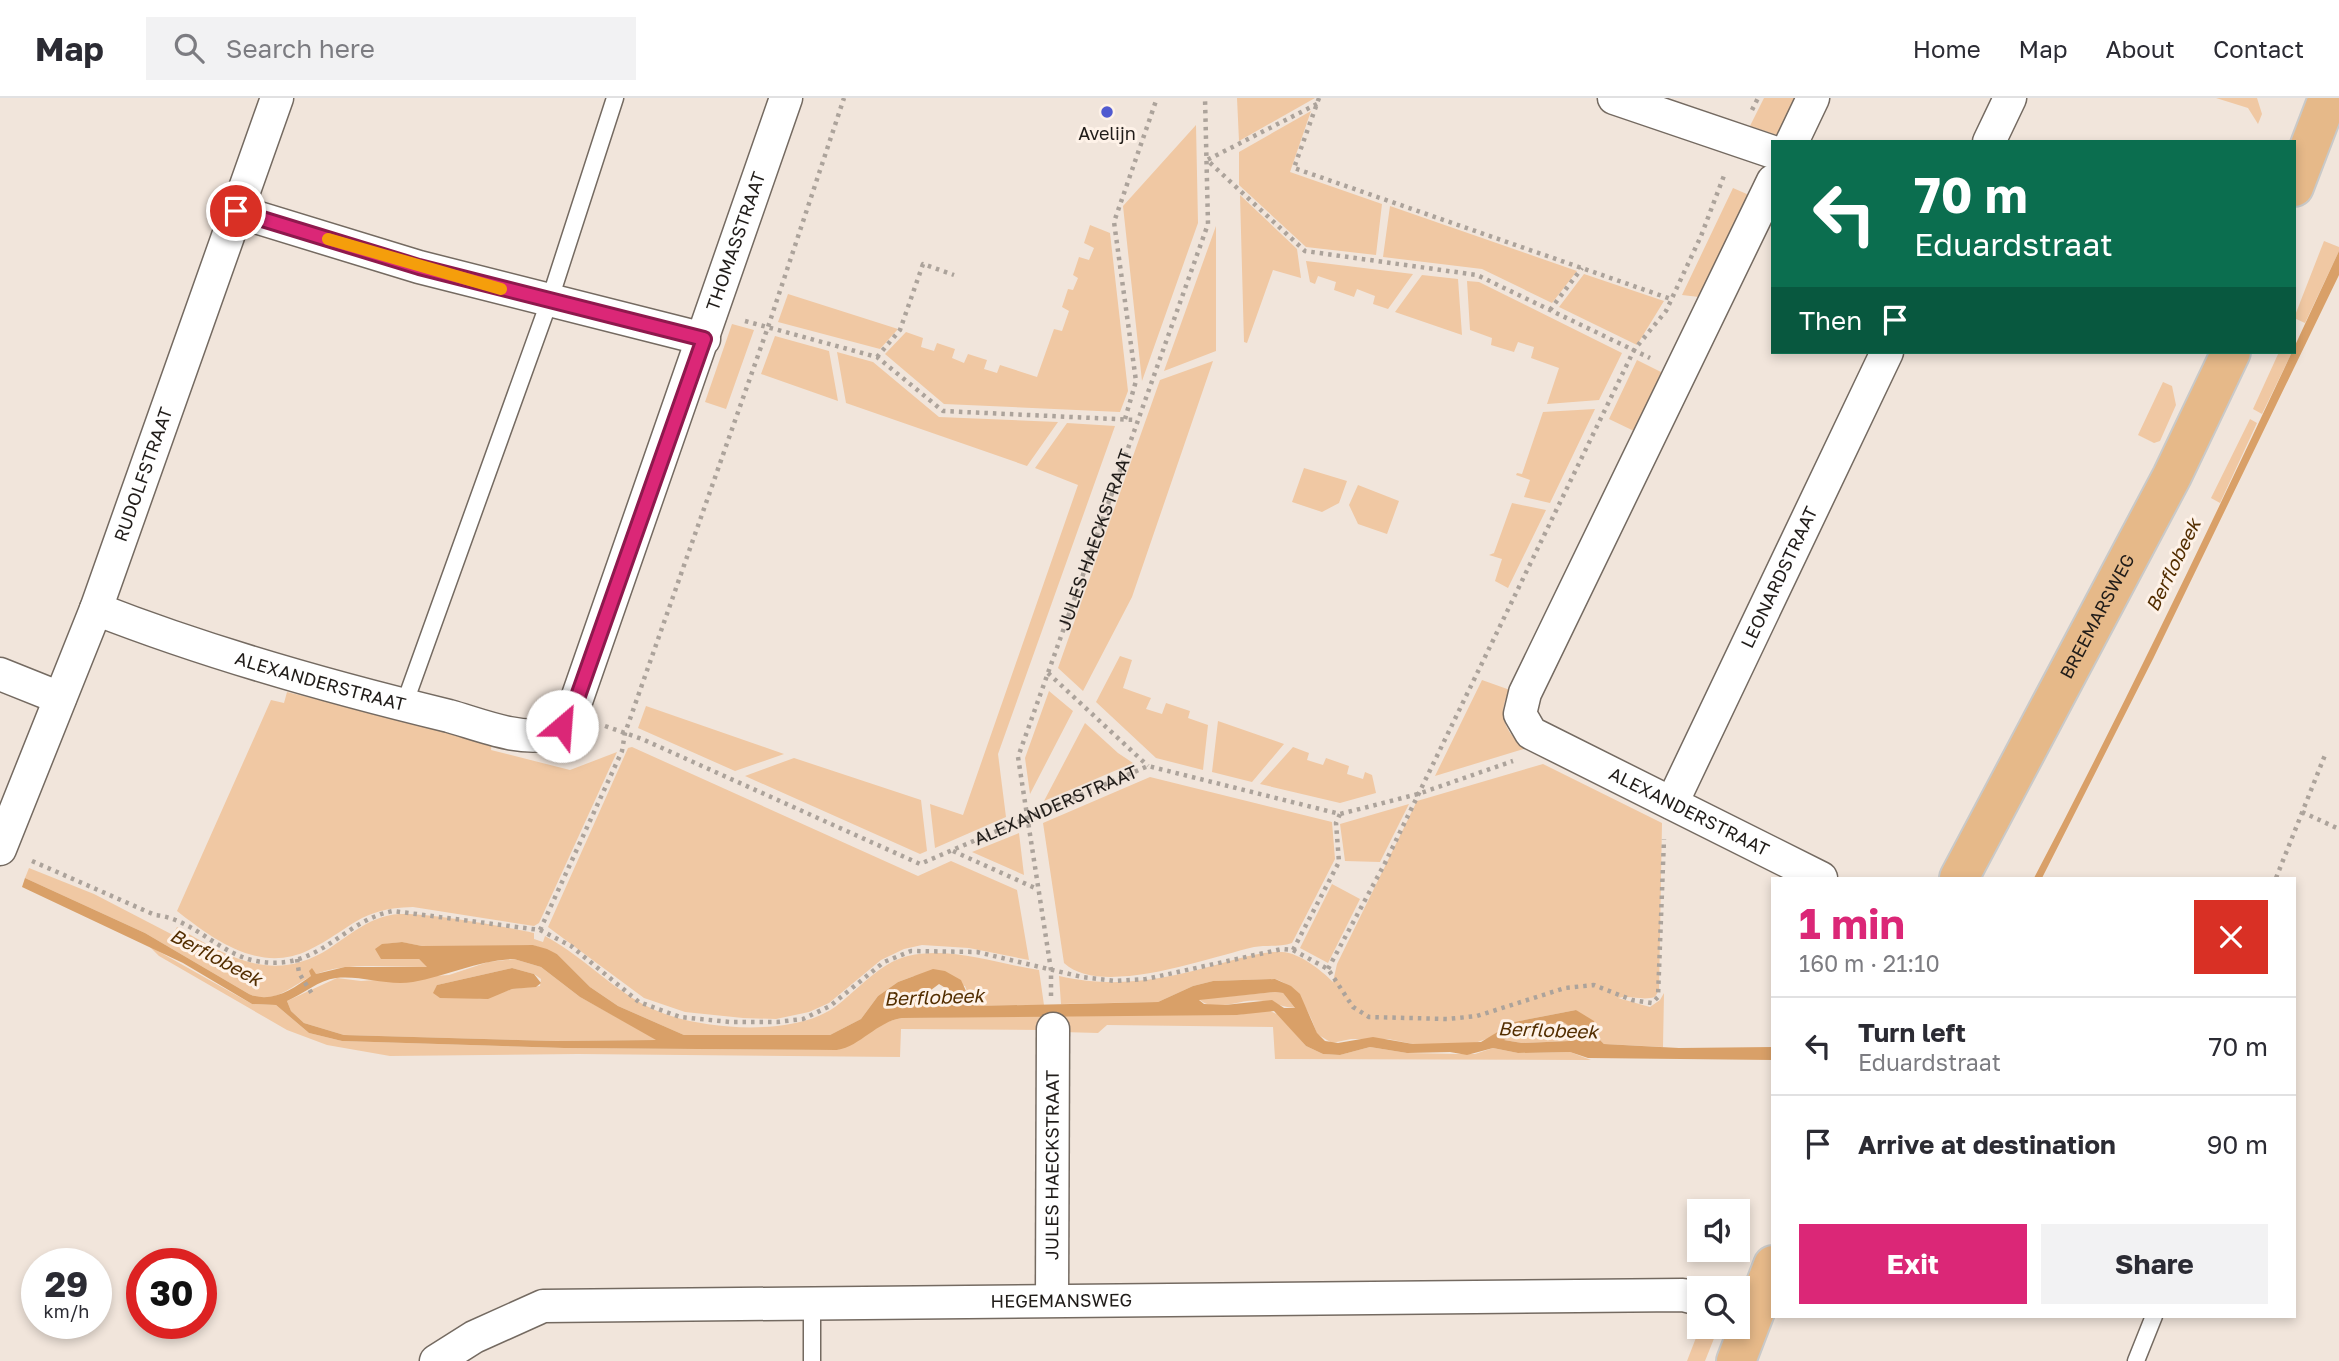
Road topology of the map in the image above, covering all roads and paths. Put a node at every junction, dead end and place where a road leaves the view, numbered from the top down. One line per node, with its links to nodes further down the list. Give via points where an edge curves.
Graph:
1 (277, 98): 19 (street, RUDOLFSTRAAT)
2 (615, 98): 23 (lane)
3 (786, 98): 25 (street, THOMASSTRAAT)
4 (844, 98): 26 (path)
5 (1157, 98): 32 (path, via 1114,222 1136,381)
6 (1205, 98): 16 (path, JULES HAECKSTRAAT)
7 (1614, 98): 12 (street)
8 (1813, 98): 13 (street)
9 (2010, 98): 14 (street)
10 (2328, 98): 17 (main road)
11 (1318, 101): 16 (path); 20 (path, via 1294,168)
12 (1737, 140): 15 (street); 22 (path, via 1701,236)
13 (1793, 140)
14 (1990, 140)
15 (1771, 151)
16 (1208, 160): 24 (path, via 1305,251 1477,275); 33 (path, JULES HAECKSTRAAT, via 1208,224)
17 (2296, 182)
18 (1771, 185): 31 (street)
19 (236, 211): 23 (street); 34 (street, RUDOLFSTRAAT)
20 (1583, 268): 22 (path); 24 (path)
21 (954, 275): 30 (path, via 923,264 900,330)
22 (1671, 299): 27 (path)
23 (548, 302): 25 (street); 38 (lane)
24 (1550, 310): 27 (path)
25 (709, 326): 26 (path); 39 (street, THOMASSTRAAT)
26 (768, 327): 30 (path); 40 (path)
27 (1634, 350): 31 (path); 44 (path)
28 (1886, 354): 45 (street, LEONARDSTRAAT)
29 (2230, 354): 53 (main road, BREEMARSWEG, via 2172,476)
30 (877, 357): 32 (path, via 943,411)
31 (1679, 372): 41 (street, ALEXANDERSTRAAT, via 1525,693 1520,714 1531,733)
32 (1125, 419): 33 (path)
33 (1136, 419): 35 (path, JULES HAECKSTRAAT)
34 (96, 609): 37 (street, RUDOLFSTRAAT); 38 (street, ALEXANDERSTRAAT, via 179,641)
35 (1048, 673): 43 (path); 48 (path, JULES HAECKSTRAAT, via 1018,757)
36 (0, 674): 37 (street)
37 (60, 698): 50 (street, RUDOLFSTRAAT)
38 (404, 705): 39 (street, ALEXANDERSTRAAT, via 517,733)
39 (561, 723): 40 (path, ALEXANDERSTRAAT)
40 (625, 733): 51 (path, ALEXANDERSTRAAT, via 920,864); 56 (path, via 622,751)
41 (1558, 747): 44 (path, ALEXANDERSTRAAT); 45 (street, ALEXANDERSTRAAT)
42 (2325, 755): 46 (path)
43 (1148, 766): 47 (path, ALEXANDERSTRAAT); 48 (path, ALEXANDERSTRAAT)
44 (1418, 794): 47 (path, ALEXANDERSTRAAT); 59 (path)
45 (1669, 801): 52 (street, ALEXANDERSTRAAT); 59 (path, via 1660,992 1652,1003 1594,985 1565,988 1477,1016 1369,1017 1353,1007)
46 (2302, 812): 49 (path); 54 (path)
47 (1340, 814): 57 (path, via 1336,823 1339,862)
48 (1027, 820): 51 (path, ALEXANDERSTRAAT); 55 (path, JULES HAECKSTRAAT)
49 (2339, 829)
50 (0, 848): 58 (path, via 155,915 173,916 228,951 256,961)
51 (952, 851): 55 (path)
52 (1819, 877)
53 (1961, 877)
54 (2276, 877)
55 (1036, 888): 60 (path, JULES HAECKSTRAAT)
56 (540, 930): 58 (path, via 393,911 358,924 319,953); 60 (path, via 571,946 639,1002 680,1017 730,1021 803,1019 830,1006 884,962 911,951 977,953)
57 (1293, 950): 59 (path); 60 (path, via 1259,952 1136,980)
58 (297, 959): 62 (path, via 299,973)
59 (1328, 969)
60 (1051, 970): 61 (path, JULES HAECKSTRAAT)
61 (1050, 986)
62 (314, 998)
63 (1053, 1029): 66 (street, JULES HAECKSTRAAT)
64 (1771, 1268): 67 (main road)
65 (1687, 1297): 66 (street, HEGEMANSWEG)
66 (1052, 1300): 68 (street, HEGEMANSWEG)
67 (1750, 1302)
68 (812, 1303): 71 (street, HEGEMANSWEG, via 543,1306 474,1337); 72 (lane)
69 (2153, 1318): 74 (lane)
70 (1740, 1339): 73 (main road)
71 (436, 1361)
72 (812, 1361)
73 (1736, 1361)
74 (2136, 1361)

